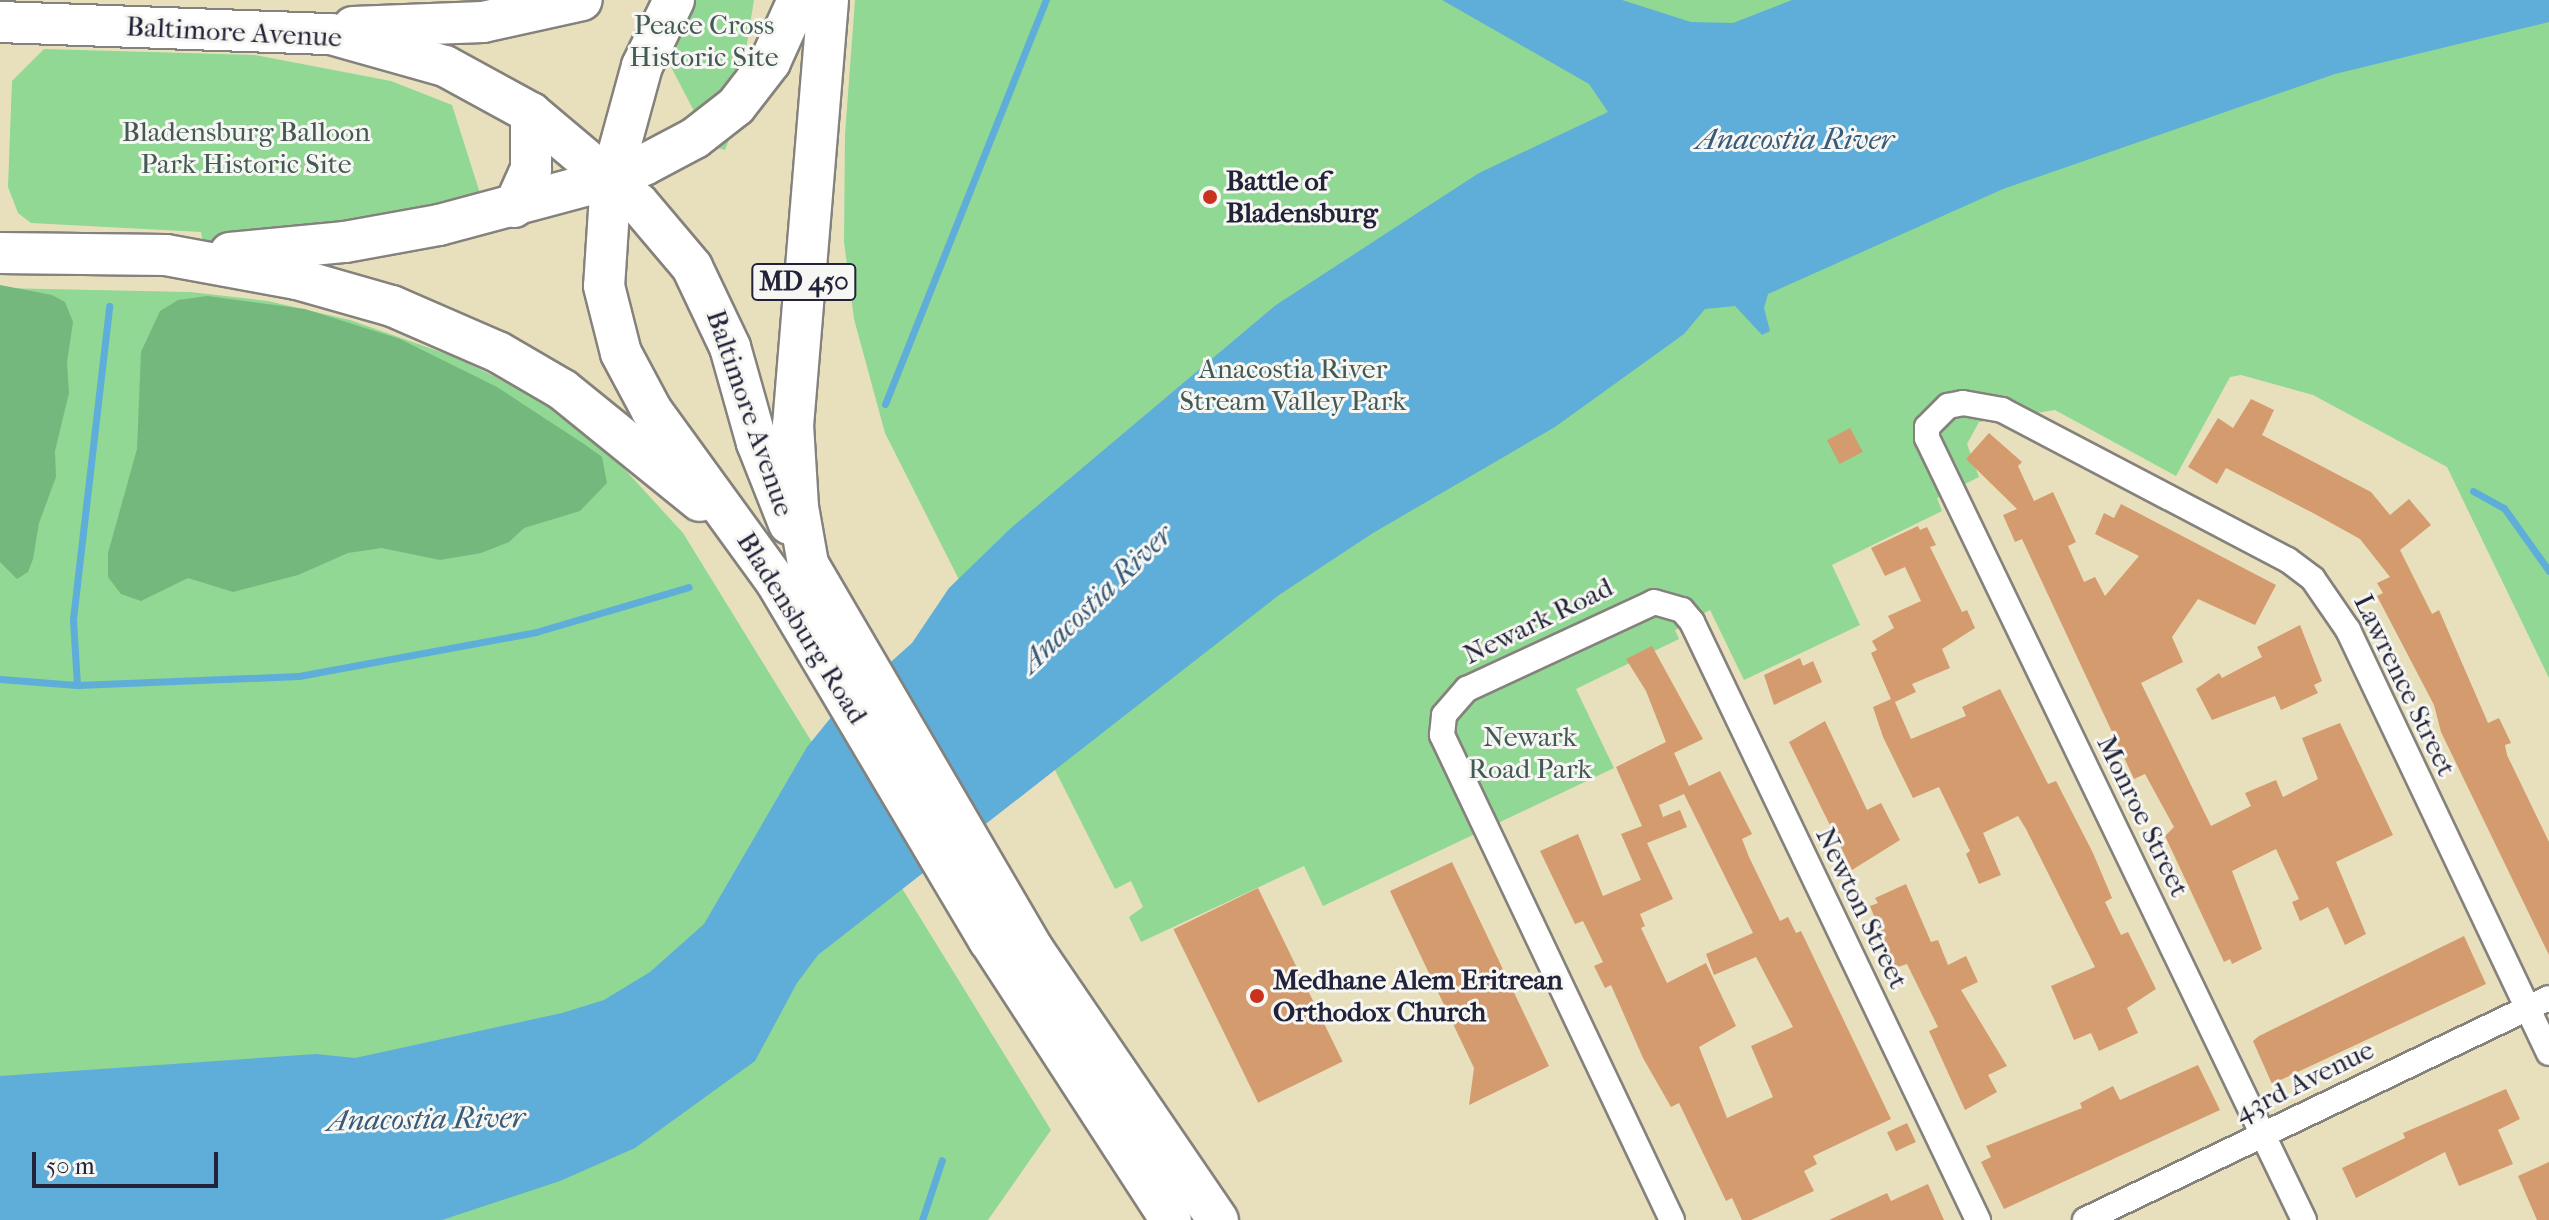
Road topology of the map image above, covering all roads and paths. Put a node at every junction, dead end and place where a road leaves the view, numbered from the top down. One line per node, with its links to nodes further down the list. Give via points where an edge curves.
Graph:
1 (1, 0): 6 (street)
2 (582, 0): 7 (main road, via 483,22)
3 (674, 0): 9 (main road, Bladensburg Road, via 642,66)
4 (798, 0): 9 (main road, via 770,62 736,106 695,138)
5 (828, 0): 15 (main road, Bladensburg Road / MD 450, via 793,425)
6 (0, 23): 7 (main road, Baltimore Avenue)
7 (303, 31): 8 (main road, Baltimore Avenue, via 415,55 472,78)
8 (531, 113): 9 (main road, Baltimore Avenue); 10 (main road, via 531,169)
9 (611, 179): 10 (main road); 14 (main road, Bladensburg Road, via 603,266 613,332 652,411); 15 (main road, Baltimore Avenue, via 660,225 706,289 730,347 768,477)
10 (514, 207): 12 (main road, via 345,242)
11 (0, 253): 12 (main road, Baltimore Avenue)
12 (166, 255): 14 (main road, Baltimore Avenue, via 359,295 498,352 592,410)
13 (1927, 438): 19 (street, Lawrence Street, via 1927,427 1948,406 1963,403 2002,410 2288,560 2313,579 2348,630); 21 (street, Monroe Street)
14 (749, 542): 16 (main road, Bladensburg Road)
15 (808, 564): 16 (main road, Bladensburg Road)
16 (819, 618): 18 (main road, Bladensburg Road)
17 (1692, 622): 24 (street, Newark Road, via 1669,604 1641,604 1467,689 1444,715 1442,735); 25 (street, Newton Street)
18 (976, 884): 22 (main road, Bladensburg Road); 23 (main road, Bladensburg Road)
19 (2538, 1002): 20 (street, Lawrence Street); 21 (street, 43rd Avenue)
20 (2549, 1053)
21 (2263, 1133): 26 (street, 43rd Avenue); 27 (street, Monroe Street)
22 (1171, 1220)
23 (1218, 1220)
24 (1672, 1220)
25 (1978, 1220)
26 (2085, 1220)
27 (2304, 1220)

